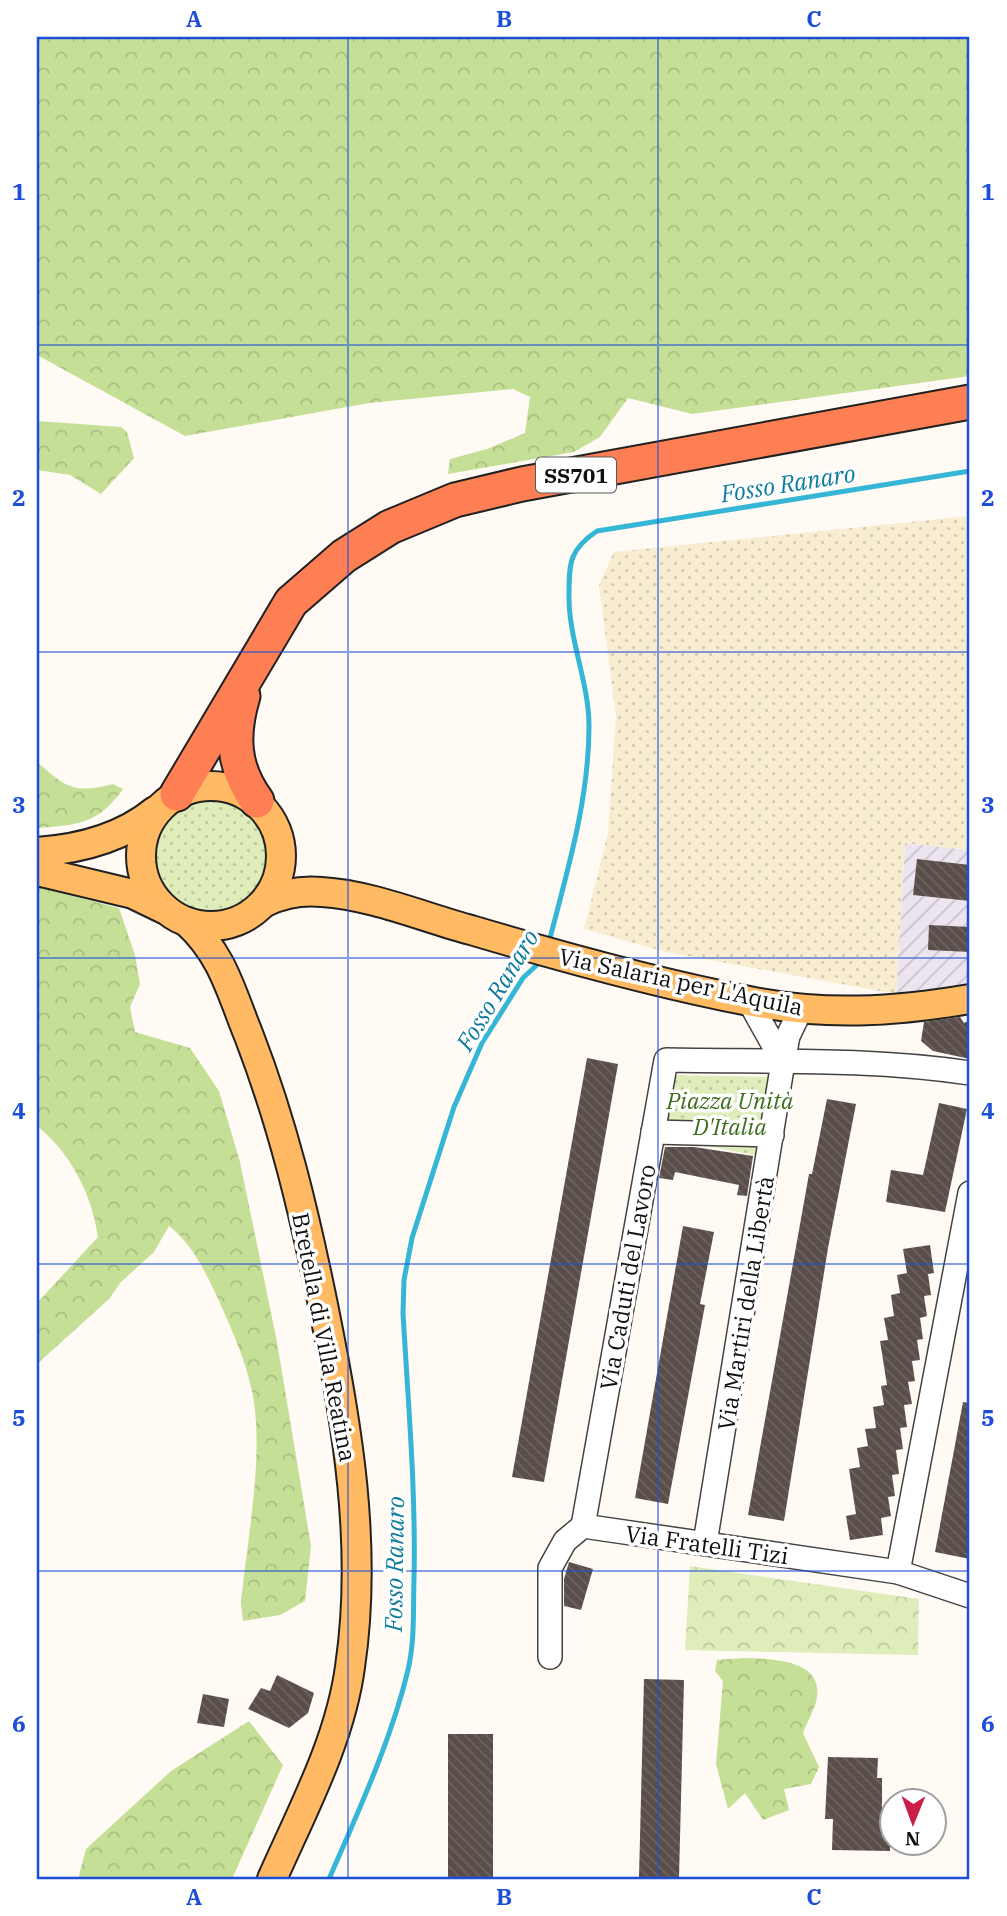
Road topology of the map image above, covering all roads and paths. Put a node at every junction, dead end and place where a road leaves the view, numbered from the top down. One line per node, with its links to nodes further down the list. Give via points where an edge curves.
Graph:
1 (970, 401): 2 (highway, SS701, via 455,500 390,527 344,556 291,602)
2 (250, 674): 3 (highway, SS701, via 241,701 235,759 242,780); 4 (highway, SS701)
3 (257, 801): 4 (main road, via 218,785 197,786); 5 (main road, via 273,820)
4 (167, 802): 6 (main road, via 131,830 96,842); 10 (main road, via 146,829 141,850 143,873 151,894)
5 (281, 843): 8 (main road, Via Salaria per L'Aquila, via 306,873); 9 (main road, via 282,864 276,884)
6 (37, 852)
7 (37, 871): 10 (main road, via 133,894)
8 (356, 898): 9 (main road, Via Salaria per L'Aquila, via 301,891); 13 (main road, Via Salaria per L'Aquila, via 597,965)
9 (256, 909): 10 (main road, via 227,924 207,926); 12 (main road, via 232,951)
10 (177, 916): 12 (main road, Bretella di Villa Reatina, via 217,954)
11 (970, 999): 14 (main road, Via Salaria per L'Aquila, via 862,1012)
12 (234, 1000): 26 (main road, Bretella di Villa Reatina, via 276,1107 311,1247 338,1376 356,1532 350,1668 329,1749)
13 (748, 1001): 14 (main road, Via Salaria per L'Aquila); 15 (street)
14 (801, 1009): 15 (street, Via Martiri della Libertà)
15 (783, 1062): 16 (street, via 912,1065); 17 (street, Via Caduti del Lavoro, via 666,1060); 18 (street, Via Martiri della Libertà)
16 (970, 1073)
17 (653, 1132): 18 (street); 21 (street, Via Caduti del Lavoro)
18 (772, 1135): 22 (street, Via Martiri della Libertà)
19 (970, 1193): 20 (street)
20 (966, 1232): 23 (street)
21 (583, 1525): 22 (street, Via Fratelli Tizi); 25 (street, via 565,1541 550,1569)
22 (705, 1544): 23 (street, Via Fratelli Tizi)
23 (898, 1572): 24 (street, Via Fratelli Tizi)
24 (970, 1596)
25 (550, 1657)
26 (272, 1879)

